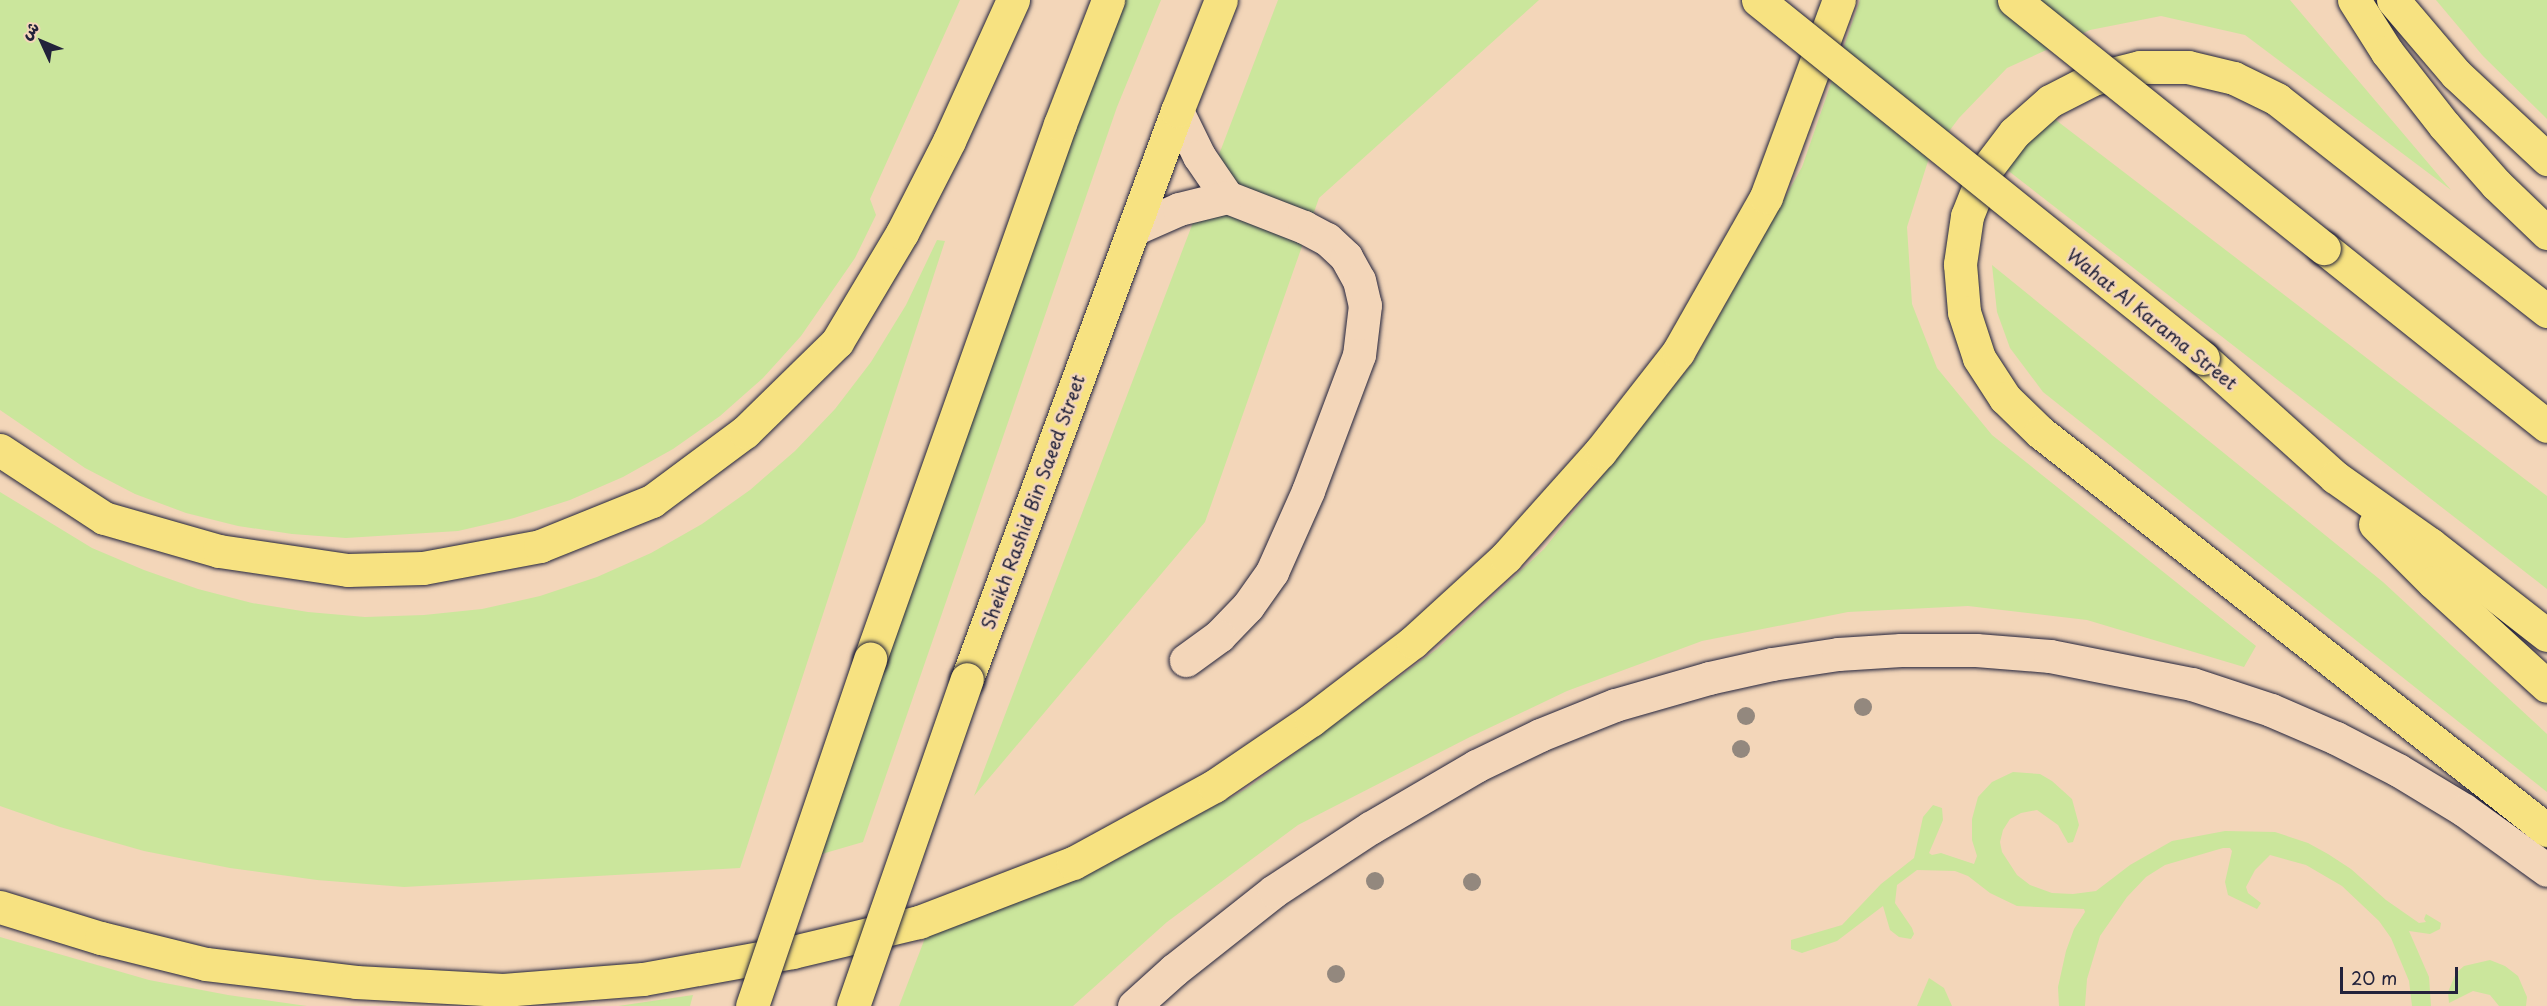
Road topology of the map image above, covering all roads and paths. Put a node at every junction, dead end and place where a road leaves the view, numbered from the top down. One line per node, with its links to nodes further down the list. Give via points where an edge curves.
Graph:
1 (1012, 0): 18 (highway, via 949,141 902,233 837,342 745,432 652,501 540,546 423,568 348,570 219,551 104,518)
2 (1108, 0): 26 (highway, bridge, via 1060,124 870,659)
3 (1221, 0): 10 (highway, Sheikh Rashid Bin Saeed Street)
4 (1740, 0): 11 (highway, bridge)
5 (1758, 0): 11 (highway, Wahat Al Karama Street, bridge)
6 (1839, 0): 25 (highway, via 1766,197 1678,352 1600,452 1506,557 1413,642 1311,720 1214,786 1072,863 919,922 793,952 643,979 503,990 356,982 206,964 101,939)
7 (2014, 0): 17 (highway, bridge)
8 (2354, 0): 15 (highway, via 2387,52 2444,124 2496,184)
9 (2392, 0): 12 (highway, via 2456,74)
10 (1177, 111): 13 (street, via 1199,156); 14 (highway, Sheikh Rashid Bin Saeed Street)
11 (1901, 116): 19 (highway, Wahat Al Karama Street, bridge, via 2202,358)
12 (2547, 159)
13 (1227, 197): 14 (street, via 1179,209); 21 (street, via 1304,226 1340,251 1359,280 1365,305 1363,331 1359,356 1308,491 1272,572 1248,606 1219,636)
14 (1134, 229): 27 (highway, Sheikh Rashid Bin Saeed Street, bridge, via 967,679)
15 (2547, 233)
16 (2547, 311): 23 (highway, via 2277,99 2234,78 2188,67 2140,67 2093,79 2050,101 2014,132 1985,171 1967,216 1960,264 1964,312 1980,358 2005,398)
17 (2547, 426)
18 (0, 450)
19 (2335, 477): 20 (highway, Wahat Al Karama Street, via 2430,544); 22 (highway, via 2357,505 2433,582)
20 (2547, 635)
21 (1186, 660)
22 (2547, 686)
23 (2547, 830)
24 (2547, 870): 28 (street, via 2464,810 2398,770 2271,710 2192,684 2050,656 1976,650 1838,654 1719,675 1615,705 1476,766 1370,828 1274,891)
25 (0, 907)
26 (752, 1006)
27 (852, 1006)
28 (1134, 1006)

